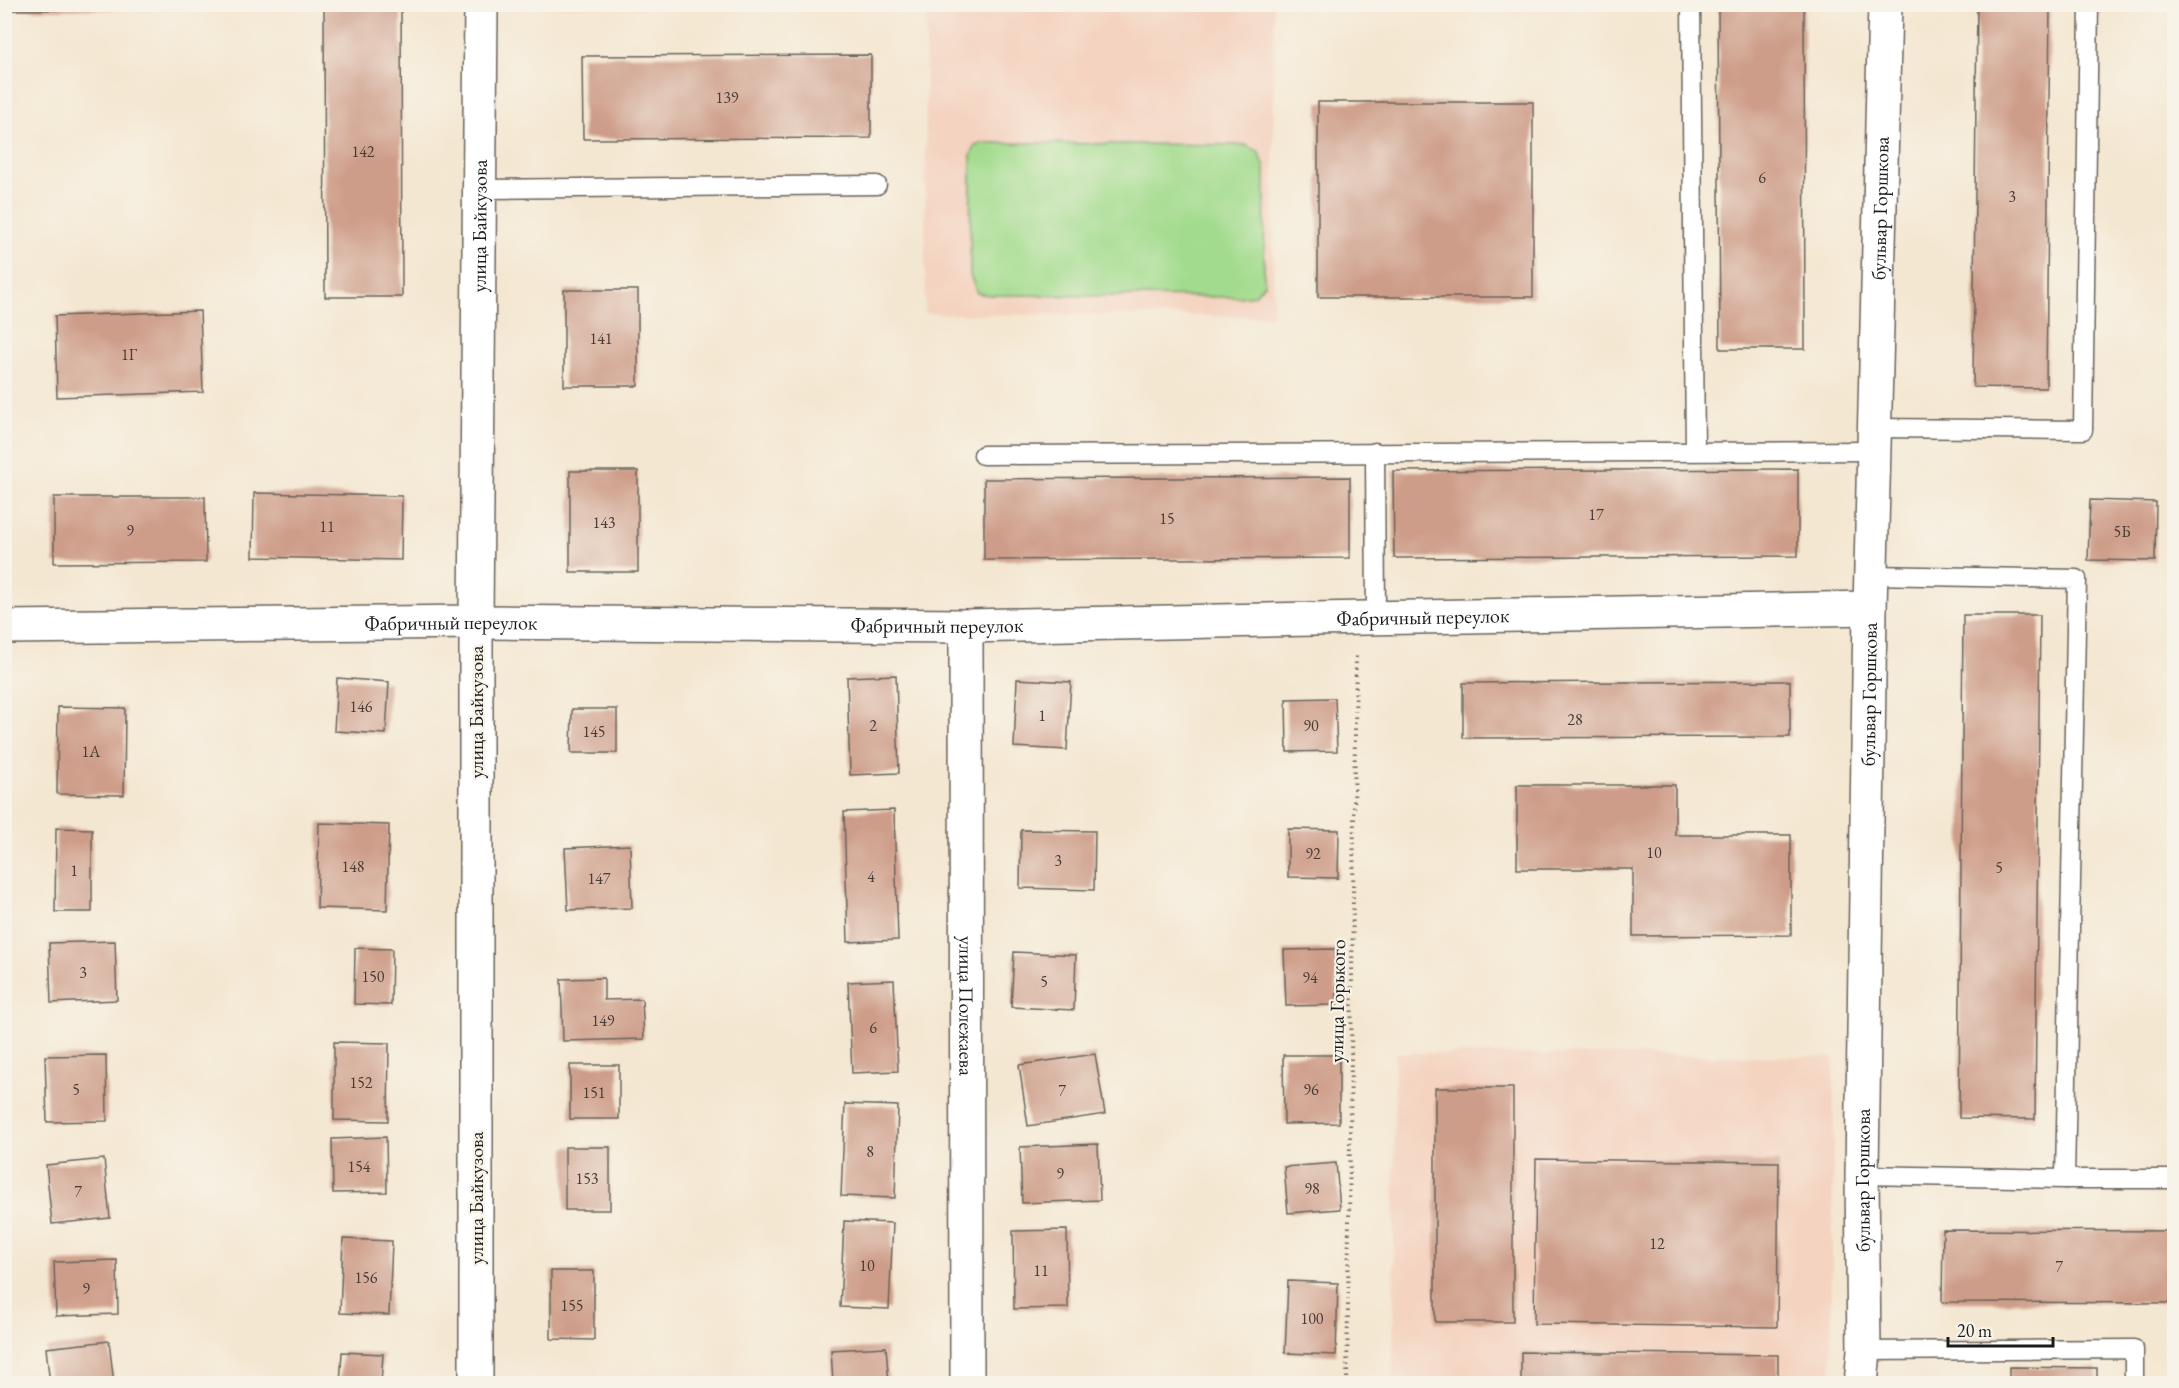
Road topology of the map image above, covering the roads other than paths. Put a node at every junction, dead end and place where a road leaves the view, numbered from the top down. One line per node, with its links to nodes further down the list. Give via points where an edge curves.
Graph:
1 (481, 4): 6 (street, улица Байкузова)
2 (1691, 4): 8 (lane)
3 (1885, 4): 7 (street, бульвар Горшкова)
4 (2089, 4): 7 (lane, via 2083,430)
5 (877, 185): 6 (lane)
6 (480, 189): 14 (street, улица Байкузова)
7 (1874, 439): 8 (lane); 11 (street, бульвар Горшкова)
8 (1695, 451): 9 (lane)
9 (1375, 452): 10 (lane); 13 (lane)
10 (983, 455)
11 (1871, 575): 12 (street, бульвар Горшкова); 18 (lane, via 2077,579)
12 (1870, 608): 13 (street, Фабричный переулок); 17 (street, бульвар Горшкова)
13 (1366, 618): 15 (street, Фабричный переулок)
14 (476, 622): 15 (street, Фабричный переулок); 16 (street, Фабричный переулок); 21 (street, улица Байкузова)
15 (966, 626): 22 (street, улица Полежаева)
16 (4, 627)
17 (1862, 1175): 18 (lane); 20 (street, бульвар Горшкова)
18 (2066, 1179): 19 (lane)
19 (2175, 1179)
20 (1864, 1351): 23 (street, бульвар Горшкова); 24 (lane, via 2134,1349)
21 (476, 1383)
22 (967, 1383)
23 (1861, 1383)
24 (2134, 1383)

